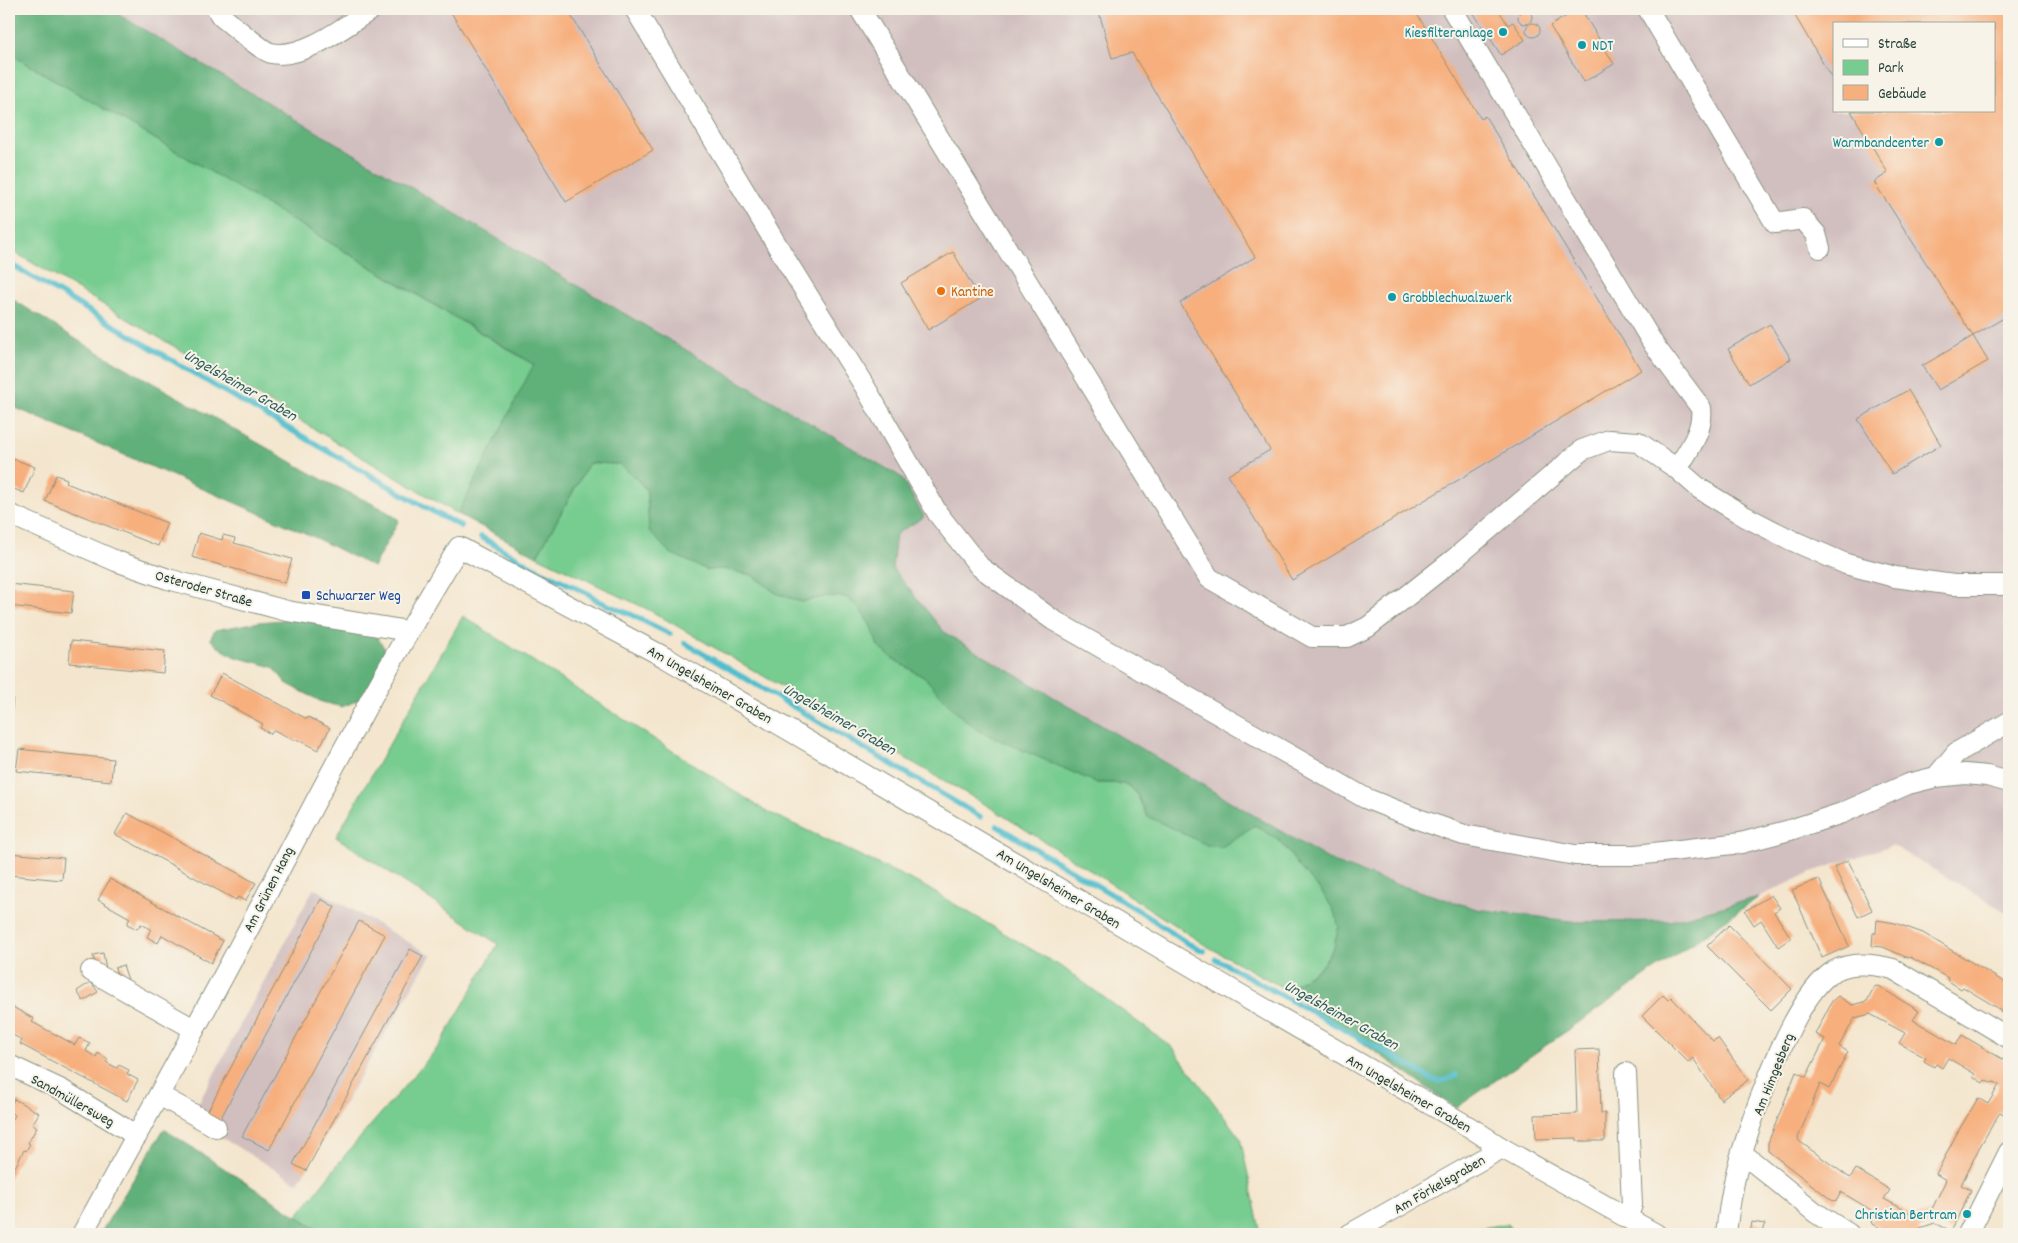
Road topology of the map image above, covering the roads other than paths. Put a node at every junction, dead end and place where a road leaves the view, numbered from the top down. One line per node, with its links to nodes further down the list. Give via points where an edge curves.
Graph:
1 (217, 9): 2 (street, via 221,16 269,53 293,54)
2 (372, 9)
3 (635, 9): 14 (street, via 865,387 938,514 980,567 1053,620 1365,798 1464,835 1574,855 1636,856 1741,843 1842,813 1908,784)
4 (860, 9): 8 (street, via 1209,578 1312,637 1346,637 1368,627 1582,450 1609,440 1638,442)
5 (1452, 9): 8 (street, via 1654,344 1701,408 1701,427)
6 (1648, 9): 7 (street, via 1776,222 1803,219 1816,234)
7 (1820, 248)
8 (1677, 469): 11 (street, via 1700,489 1744,516 1846,564 1895,577 1954,585)
9 (9, 514): 12 (street, Osteroder Straße, via 116,561 168,579 287,611)
10 (460, 547): 12 (street, Am Grünen Hang); 24 (street, Am Ungelsheimer Graben, via 666,658)
11 (2009, 585)
12 (408, 631): 17 (street, Am Grünen Hang)
13 (2009, 722): 14 (street, via 1956,753)
14 (1936, 777): 15 (street, via 1965,774)
15 (2009, 782)
16 (91, 972): 17 (street)
17 (194, 1029): 21 (street, Am Grünen Hang)
18 (2009, 1038): 26 (street, Am Himgesberg, via 1893,969 1878,965 1845,966 1826,976 1813,992 1780,1048)
19 (9, 1065): 23 (street, Sandmüllersweg, via 62,1090)
20 (1626, 1073): 27 (street, via 1632,1205)
21 (159, 1095): 22 (street); 23 (street, Am Grünen Hang)
22 (216, 1127)
23 (137, 1136): 28 (street, Am Grünen Hang)
24 (1502, 1148): 27 (street, Am Ungelsheimer Graben); 29 (street, Am Förkelsgraben)
25 (2009, 1152): 33 (street)
26 (1742, 1153): 31 (street, Am Himgesberg); 32 (street, via 1816,1213)
27 (1627, 1218): 30 (street, Am Ungelsheimer Graben)
28 (82, 1234)
29 (1350, 1234)
30 (1656, 1234)
31 (1726, 1234)
32 (1849, 1234)
33 (1968, 1234)

